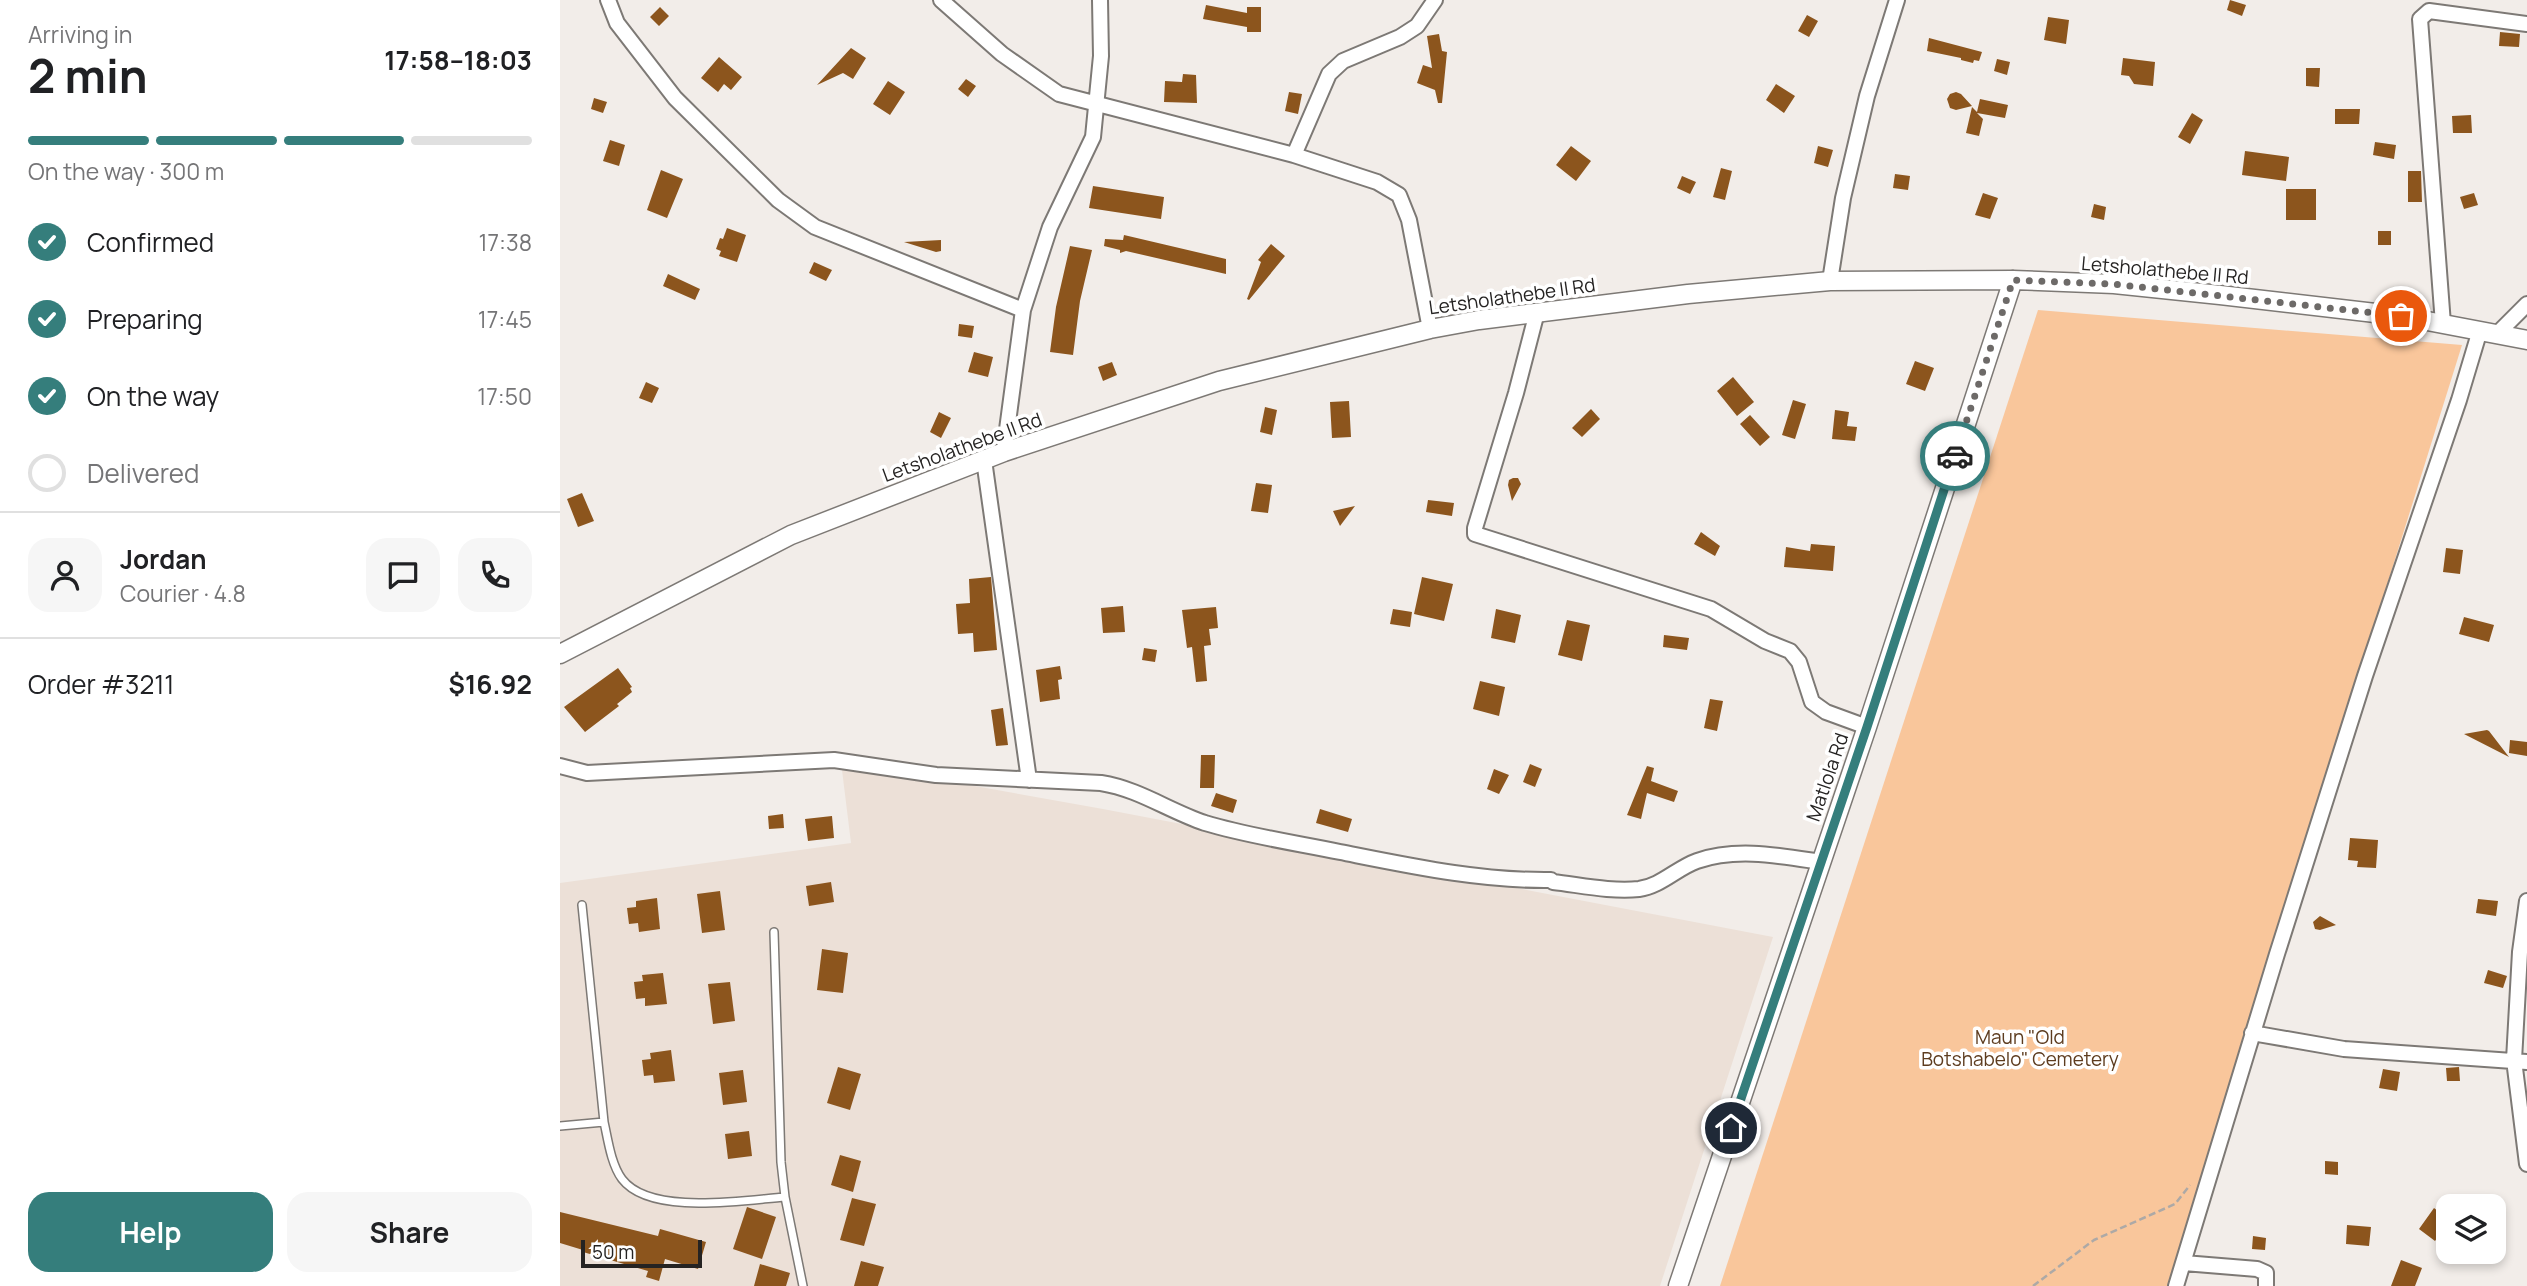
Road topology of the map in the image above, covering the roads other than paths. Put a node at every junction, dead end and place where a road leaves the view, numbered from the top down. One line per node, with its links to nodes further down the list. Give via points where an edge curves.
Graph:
1 (608, 0): 12 (street, via 617,23 675,98 778,200 815,227)
2 (941, 0): 7 (street, via 1002,54 1059,94)
3 (1100, 0): 7 (street)
4 (1435, 0): 8 (street, via 1417,26 1343,61 1329,74)
5 (1897, 0): 10 (street, via 1867,96)
6 (2527, 24): 14 (street, via 2429,11 2420,19)
7 (1098, 104): 8 (street); 12 (street, via 1093,138 1050,227)
8 (1294, 155): 15 (street, via 1377,182 1399,195 1409,219)
9 (2013, 280): 10 (street, Letsholathebe II Rd); 14 (street, Letsholathebe II Rd, via 2113,284); 21 (street, Matlola Rd)
10 (1830, 281): 13 (street, Letsholathebe II Rd)
11 (2527, 304): 16 (street)
12 (1023, 310): 18 (street)
13 (1537, 312): 15 (street, Letsholathebe II Rd); 21 (street, via 1475,534 1711,609 1790,651 1799,662 1812,702)
14 (2443, 324): 16 (street, Letsholathebe II Rd)
15 (1430, 329): 18 (street, Letsholathebe II Rd, via 1219,381)
16 (2489, 332): 17 (street, Letsholathebe II Rd); 28 (street, via 2459,400 2373,651)
17 (2527, 340)
18 (1004, 452): 19 (street, Letsholathebe II Rd)
19 (984, 460): 20 (street, Letsholathebe II Rd, via 791,535); 23 (street)
20 (560, 654)
21 (1867, 727): 24 (street, Matlola Rd)
22 (560, 766): 23 (street, via 587,773 834,760 936,775)
23 (1029, 780): 24 (street, via 1123,787 1202,822 1483,878 1639,889 1712,857 1762,853)
24 (1821, 862): 36 (street, Matlola Rd)
25 (2527, 901): 29 (street, via 2519,952)
26 (582, 905): 30 (lane)
27 (774, 932): 33 (lane, via 777,1095)
28 (2252, 1033): 29 (street, via 2344,1049); 34 (street)
29 (2520, 1061): 32 (street)
30 (604, 1122): 31 (lane); 33 (lane, via 622,1179 636,1190 674,1203)
31 (560, 1126)
32 (2527, 1164)
33 (785, 1198): 35 (lane)
34 (2183, 1263): 37 (street); 38 (street, via 2257,1269 2266,1273)
35 (803, 1286)
36 (1678, 1286)
37 (2176, 1286)
38 (2266, 1286)

